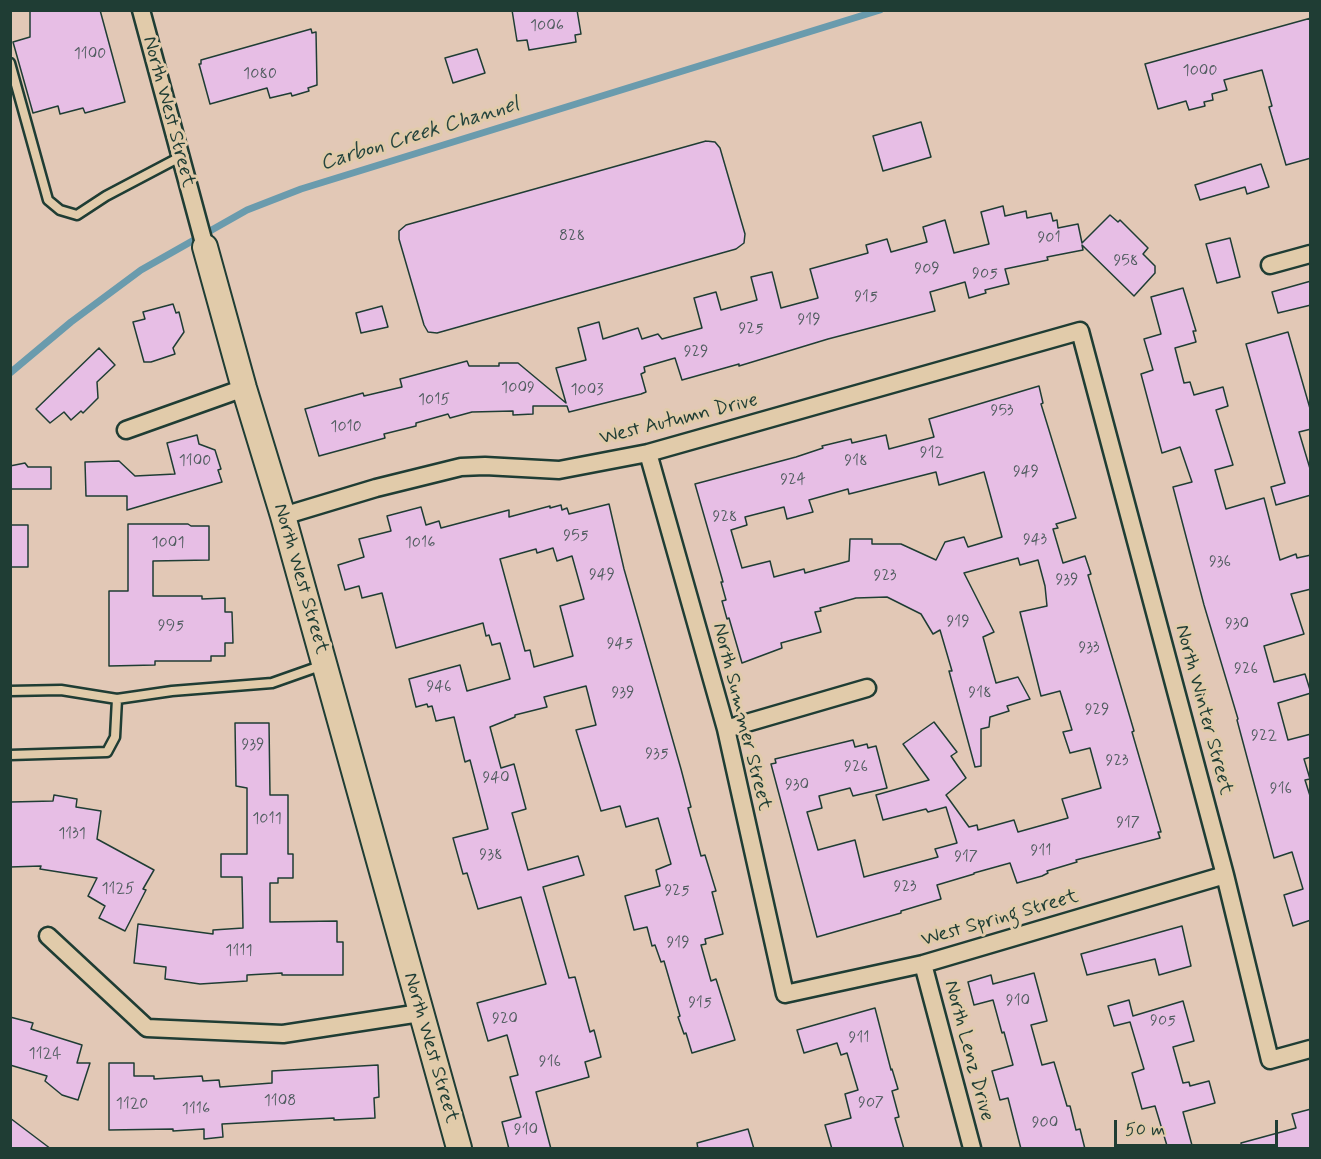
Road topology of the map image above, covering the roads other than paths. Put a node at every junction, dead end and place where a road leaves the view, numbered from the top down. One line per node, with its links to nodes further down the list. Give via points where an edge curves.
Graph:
1 (141, 10): 3 (street, North West Street)
2 (10, 63): 3 (lane, via 48,200 60,210 77,215)
3 (180, 157): 4 (street, North West Street)
4 (205, 247): 8 (street, North West Street)
5 (1311, 254): 6 (street)
6 (1270, 265)
7 (1080, 331): 10 (street, West Autumn Drive); 18 (street, North Winter Street)
8 (244, 388): 9 (street); 11 (street, North West Street)
9 (126, 430)
10 (648, 453): 11 (street, West Autumn Drive, via 559,470 461,467); 16 (street, North Summer Street)
11 (283, 516): 12 (street, North West Street)
12 (324, 665): 15 (lane, via 272,683); 22 (street, North West Street)
13 (867, 688): 16 (street)
14 (10, 691): 15 (lane, via 61,690)
15 (117, 699): 17 (lane, via 115,737 107,752)
16 (726, 729): 21 (street, North Summer Street)
17 (10, 755)
18 (1225, 875): 20 (street, West Spring Street); 23 (street, North Winter Street, via 1270,1060)
19 (48, 936): 22 (street, via 147,1028 283,1034)
20 (924, 964): 21 (street, West Spring Street); 25 (street, North Lenz Drive)
21 (785, 994)
22 (420, 1013): 24 (street, North West Street)
23 (1311, 1049)
24 (459, 1149)
25 (972, 1149)

